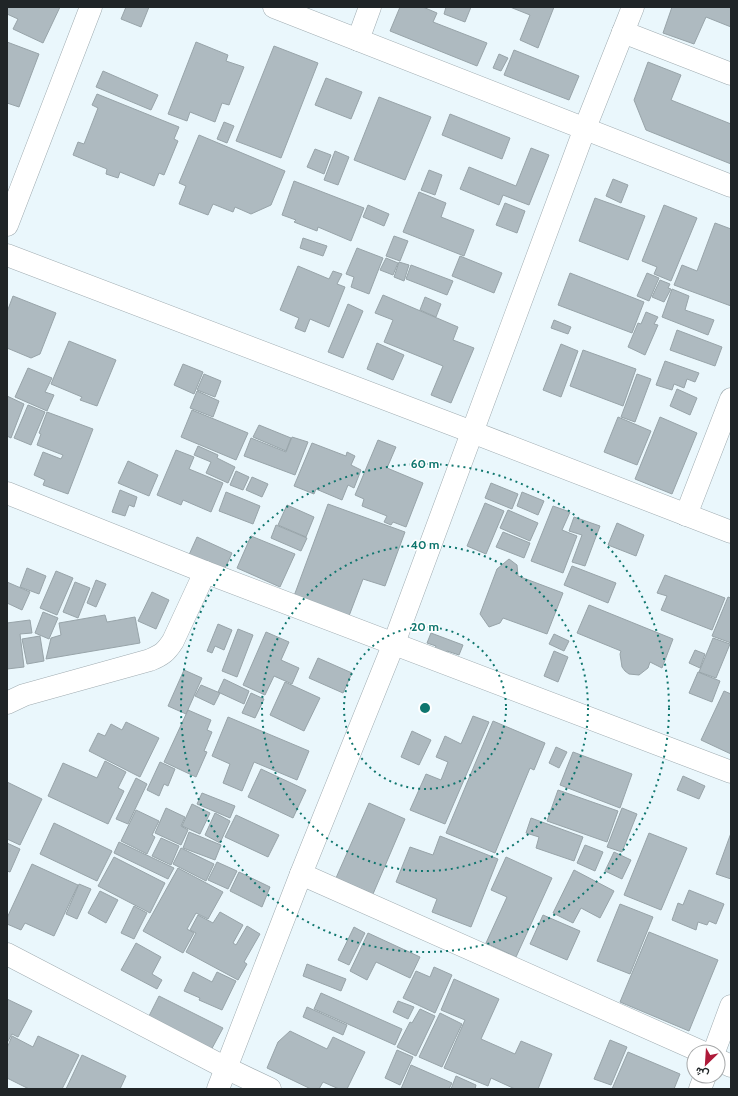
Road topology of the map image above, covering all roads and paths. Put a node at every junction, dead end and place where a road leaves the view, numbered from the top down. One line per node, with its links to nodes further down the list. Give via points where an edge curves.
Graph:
1 (91, 7): 10 (street)
2 (274, 7): 6 (street)
3 (370, 7): 6 (street)
4 (633, 7): 5 (street)
5 (623, 32): 7 (street); 8 (street)
6 (358, 40): 8 (street)
7 (731, 74)
8 (585, 128): 9 (street); 13 (street)
9 (731, 186)
10 (7, 225)
11 (7, 255): 13 (street)
12 (731, 399): 15 (street)
13 (472, 432): 15 (street); 18 (street)
14 (7, 493): 17 (street)
15 (686, 515): 16 (street)
16 (731, 532)
17 (205, 572): 18 (street); 19 (street, via 174,641 161,656 24,695)
18 (394, 644): 20 (street); 21 (street)
19 (7, 703)
20 (731, 772)
21 (301, 874): 25 (street); 26 (street)
22 (7, 954): 26 (street)
23 (731, 1006): 24 (street)
24 (717, 1044)
25 (686, 1045)
26 (226, 1068): 27 (street); 28 (street)
27 (218, 1089)
28 (270, 1089)

